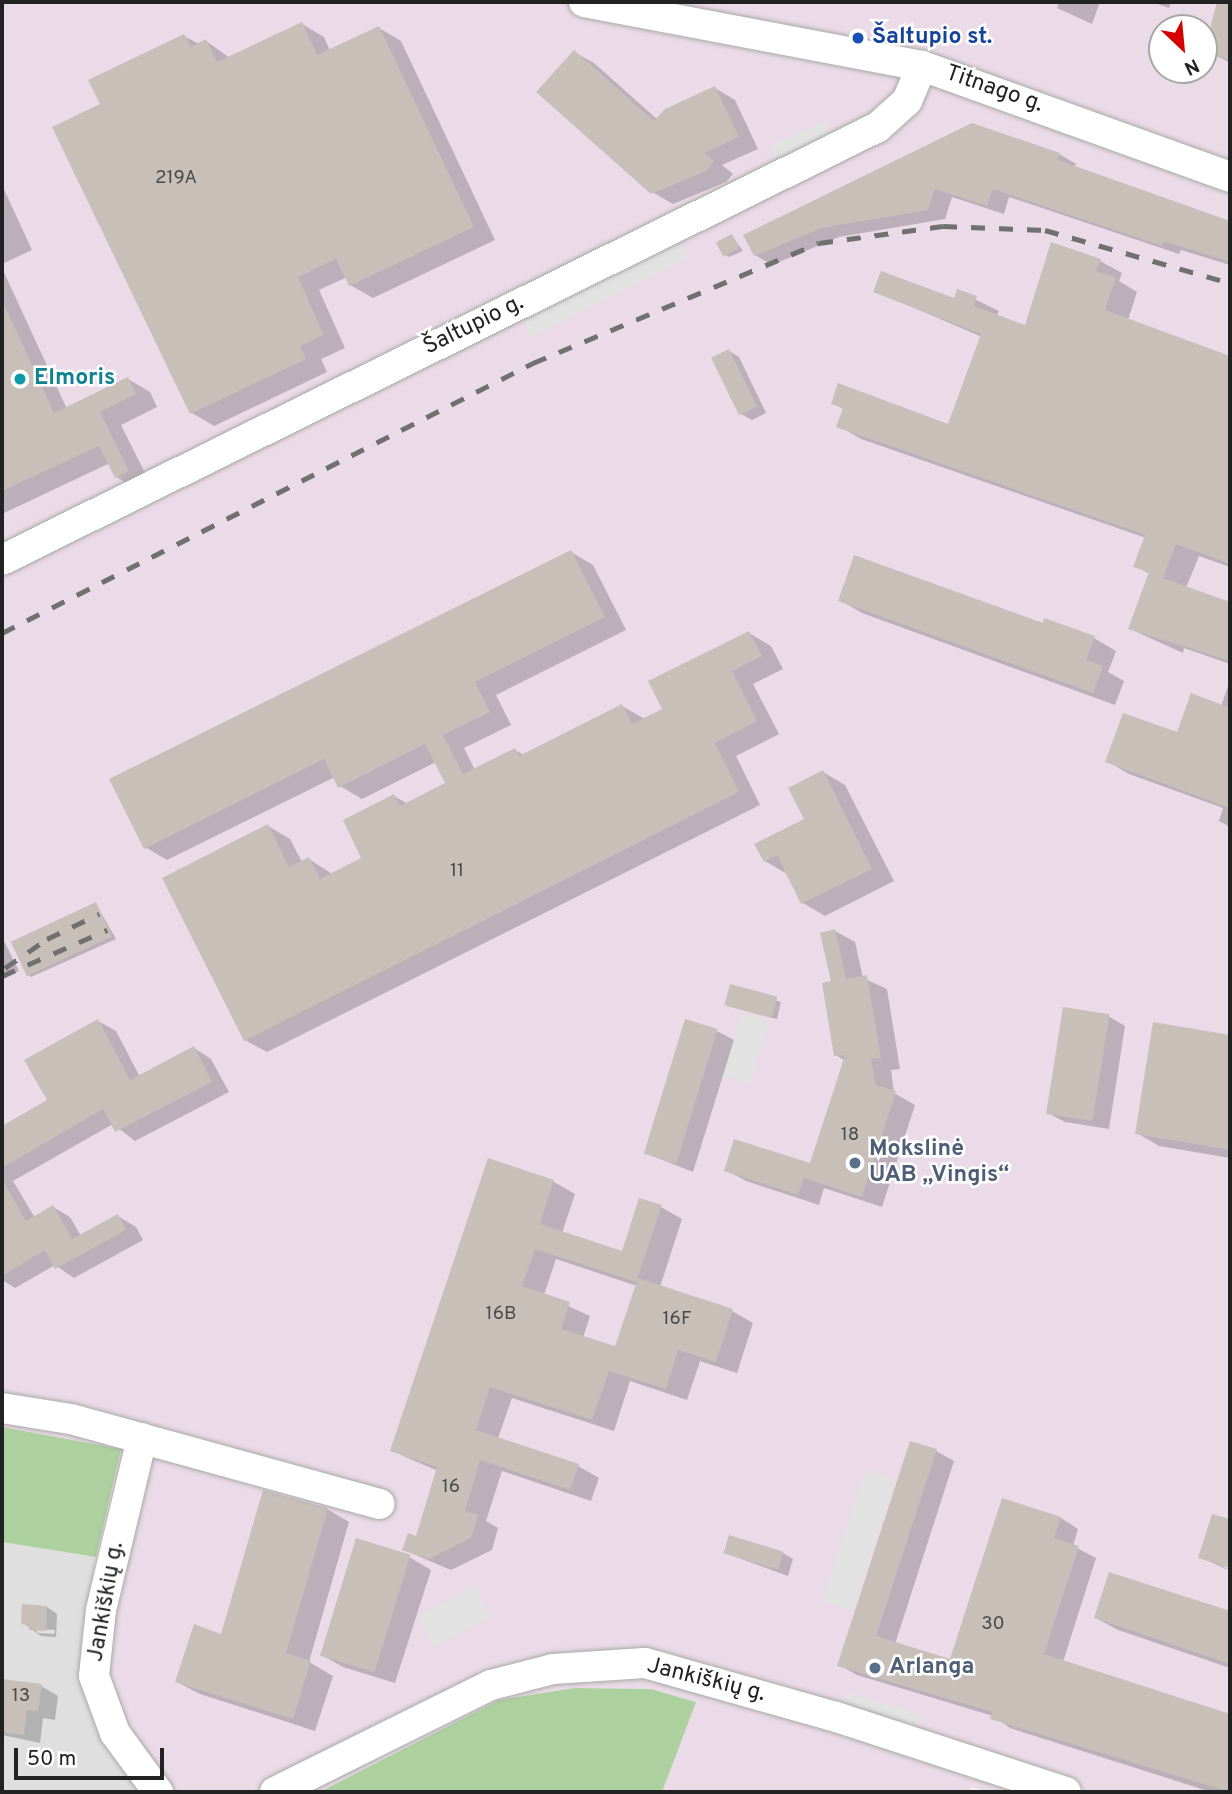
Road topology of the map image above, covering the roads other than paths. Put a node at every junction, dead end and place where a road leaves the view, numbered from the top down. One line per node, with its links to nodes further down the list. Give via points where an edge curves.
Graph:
1 (584, 2): 2 (street, Titnago g.)
2 (922, 66): 3 (street, Titnago g.); 4 (street, Šaltupio g., via 907,101 877,127)
3 (1230, 177)
4 (2, 560)
5 (2, 1408): 6 (street, via 71,1419)
6 (142, 1438): 7 (street); 8 (street, Jankiškių g., via 101,1610 94,1676 115,1733)
7 (380, 1504)
8 (158, 1792)
9 (275, 1792): 10 (street, Jankiškių g., via 491,1685 553,1669 633,1663 675,1669)
10 (1066, 1792)

